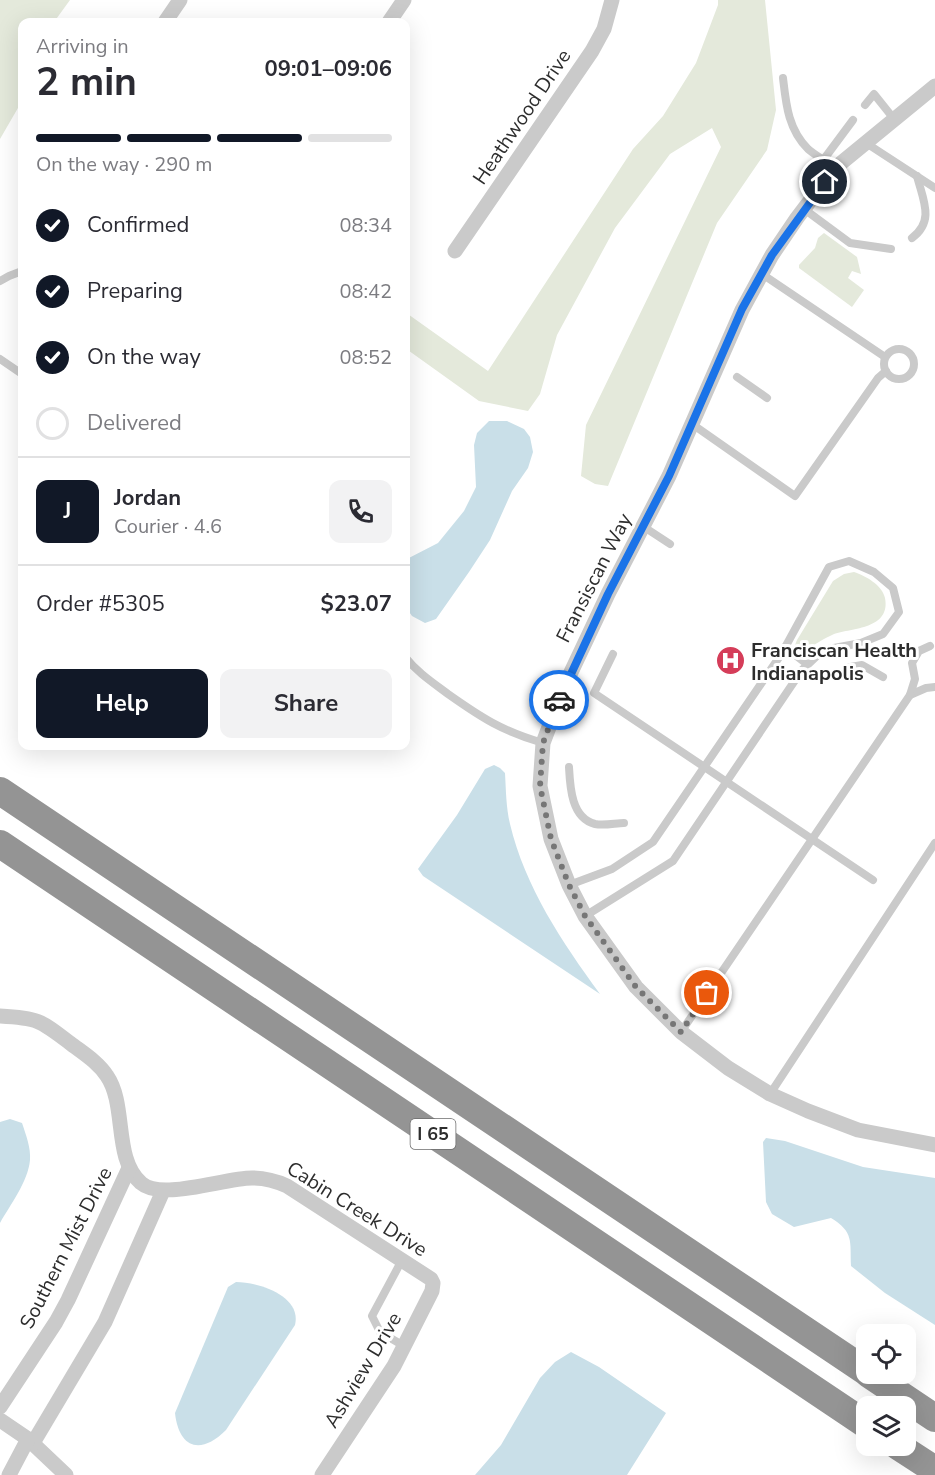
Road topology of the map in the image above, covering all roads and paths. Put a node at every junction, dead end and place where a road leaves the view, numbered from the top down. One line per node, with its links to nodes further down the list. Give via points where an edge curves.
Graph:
1 (180, 0): 4 (street)
2 (405, 0): 5 (street)
3 (612, 0): 18 (street, Heathwood Drive, via 592,51)
4 (168, 18)
5 (392, 18)
6 (783, 78): 12 (lane, via 788,118 802,143)
7 (935, 86): 9 (street, Fransiscan Way)
8 (865, 105): 9 (lane, via 874,94)
9 (894, 119): 11 (street, Fransiscan Way)
10 (853, 120): 12 (lane)
11 (866, 143): 12 (street, Fransiscan Way); 13 (lane)
12 (829, 164): 15 (street, Fransiscan Way)
13 (917, 176): 14 (lane); 16 (lane, via 927,215 921,231)
14 (935, 188)
15 (804, 209): 17 (lane, via 850,243); 20 (street, Fransiscan Way)
16 (912, 238)
17 (891, 249)
18 (455, 251)
19 (18, 273): 21 (lane)
20 (762, 274): 22 (lane); 28 (street, Fransiscan Way, via 742,309)
21 (0, 281)
22 (885, 357): 25 (lane); 25 (lane, via 902,348 915,363 912,373 903,378 893,378)
23 (0, 359): 24 (lane)
24 (18, 371)
25 (886, 371): 28 (lane, via 795,496)
26 (737, 377): 27 (lane)
27 (767, 398)
28 (692, 424): 29 (street, Fransiscan Way)
29 (644, 527): 30 (lane); 40 (street, Fransiscan Way, via 565,685)
30 (670, 544)
31 (930, 646): 39 (lane, via 919,651 912,663 915,680)
32 (785, 647): 35 (lane); 35 (lane, via 829,567 849,561 874,572 893,588 899,612 882,634 861,643 823,650); 42 (lane)
33 (612, 654): 42 (lane, via 594,693)
34 (410, 663): 40 (lane, via 421,675 486,720 510,733)
35 (807, 664): 43 (lane)
36 (845, 668): 37 (lane, via 862,665)
37 (884, 677)
38 (935, 687): 39 (lane)
39 (910, 695): 46 (lane)
40 (543, 743): 50 (street, Fransiscan Way, via 540,786 551,839)
41 (569, 767): 45 (lane, via 570,794 582,815 595,824)
42 (703, 767): 43 (lane); 50 (lane, via 653,842 612,869)
43 (724, 782): 46 (lane); 51 (lane, via 673,861)
44 (0, 791): 61 (highway, I 65)
45 (624, 823)
46 (812, 840): 49 (lane); 53 (lane)
47 (935, 843): 54 (lane)
48 (0, 844): 64 (highway, I 65)
49 (873, 880)
50 (569, 885): 51 (street, Fransiscan Way)
51 (585, 916): 53 (street, Fransiscan Way, via 636,987)
52 (0, 1016): 56 (street, via 37,1020 101,1067 113,1090)
53 (681, 1032): 54 (street, Fransiscan Way)
54 (770, 1094): 55 (street, Fransiscan Way, via 858,1130)
55 (935, 1144)
56 (129, 1168): 57 (street, via 146,1187); 63 (street, Southern Mist Drive, via 56,1322)
57 (163, 1191): 58 (street, Cabin Creek Drive, via 247,1178 272,1180); 67 (street, via 105,1322)
58 (402, 1260): 59 (street, Cabin Creek Drive); 60 (lane, via 372,1316 380,1332)
59 (433, 1283): 60 (street, Ashview Drive)
60 (404, 1346): 72 (street, Ashview Drive)
61 (856, 1365)
62 (884, 1384): 65 (highway, I 65)
63 (0, 1407)
64 (856, 1418)
65 (935, 1418)
66 (0, 1420): 67 (street)
67 (30, 1441): 70 (street); 71 (street)
68 (913, 1456): 69 (highway)
69 (935, 1470)
70 (57, 1472)
71 (9, 1475)
72 (322, 1475)

